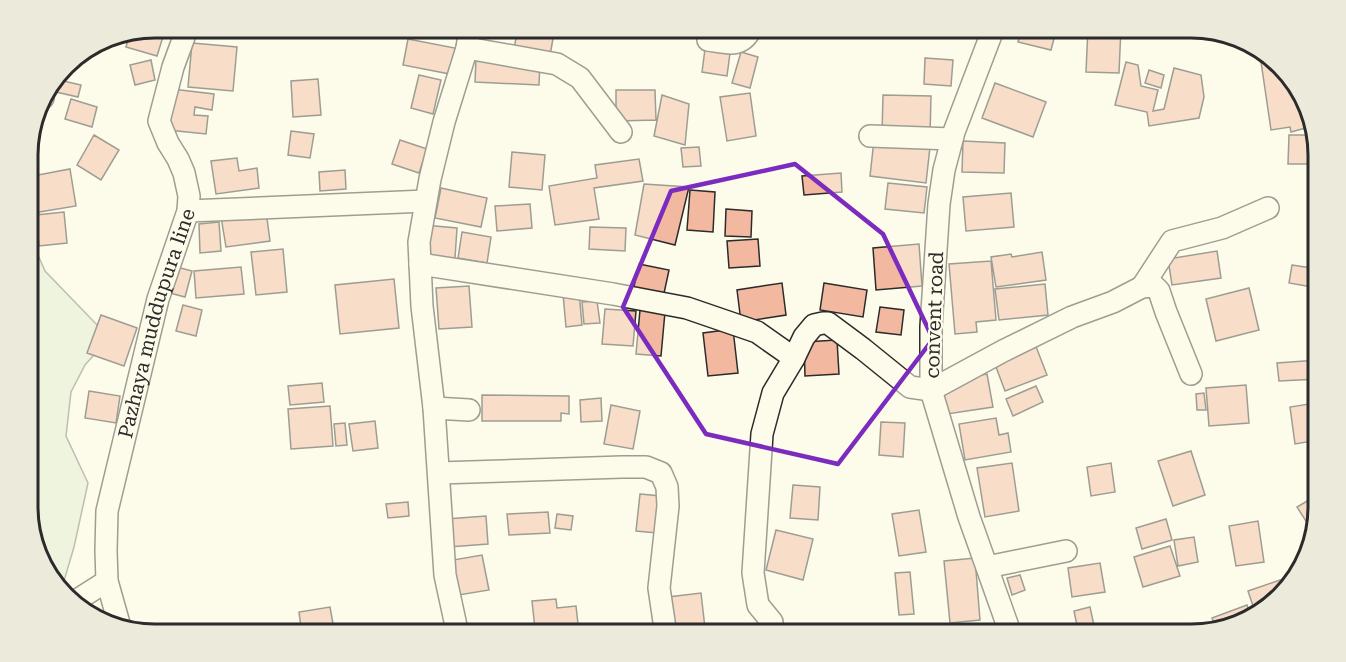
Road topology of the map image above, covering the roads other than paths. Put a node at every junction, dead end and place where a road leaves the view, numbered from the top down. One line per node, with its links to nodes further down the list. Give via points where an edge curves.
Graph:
1 (184, 38): 12 (street, Pazhaya muddupura line, via 159,121 184,173)
2 (468, 38): 6 (street)
3 (746, 38): 5 (street, via 735,44)
4 (990, 38): 9 (street, convent road)
5 (708, 40)
6 (467, 48): 7 (street, via 558,64 580,78); 10 (street, via 444,122)
7 (621, 132)
8 (870, 136): 9 (street)
9 (952, 139): 17 (street, convent road, via 939,204)
10 (426, 201): 12 (street); 13 (street, via 419,242)
11 (1268, 208): 14 (street, via 1222,228 1172,241)
12 (188, 211): 23 (street, Pazhaya muddupura line, via 159,299 107,511)
13 (420, 264): 15 (street, via 687,308 757,332); 18 (street)
14 (1142, 287): 16 (street, via 1154,286 1160,291); 17 (street, via 1072,317)
15 (794, 358): 17 (street, via 811,328 828,324 910,387); 26 (street, via 773,393 762,434 753,573 758,605)
16 (1191, 374)
17 (931, 390): 22 (street, convent road)
18 (434, 408): 19 (street); 20 (street)
19 (469, 410)
20 (439, 473): 27 (street, via 445,575); 28 (street, via 646,467 661,473 668,496 659,588)
21 (1066, 551): 22 (street)
22 (987, 567): 29 (street, convent road)
23 (107, 581): 24 (street); 25 (street, Pazhaya muddupura line)
24 (81, 598)
25 (117, 618)
26 (772, 622)
27 (456, 624)
28 (664, 624)
29 (1007, 624)

